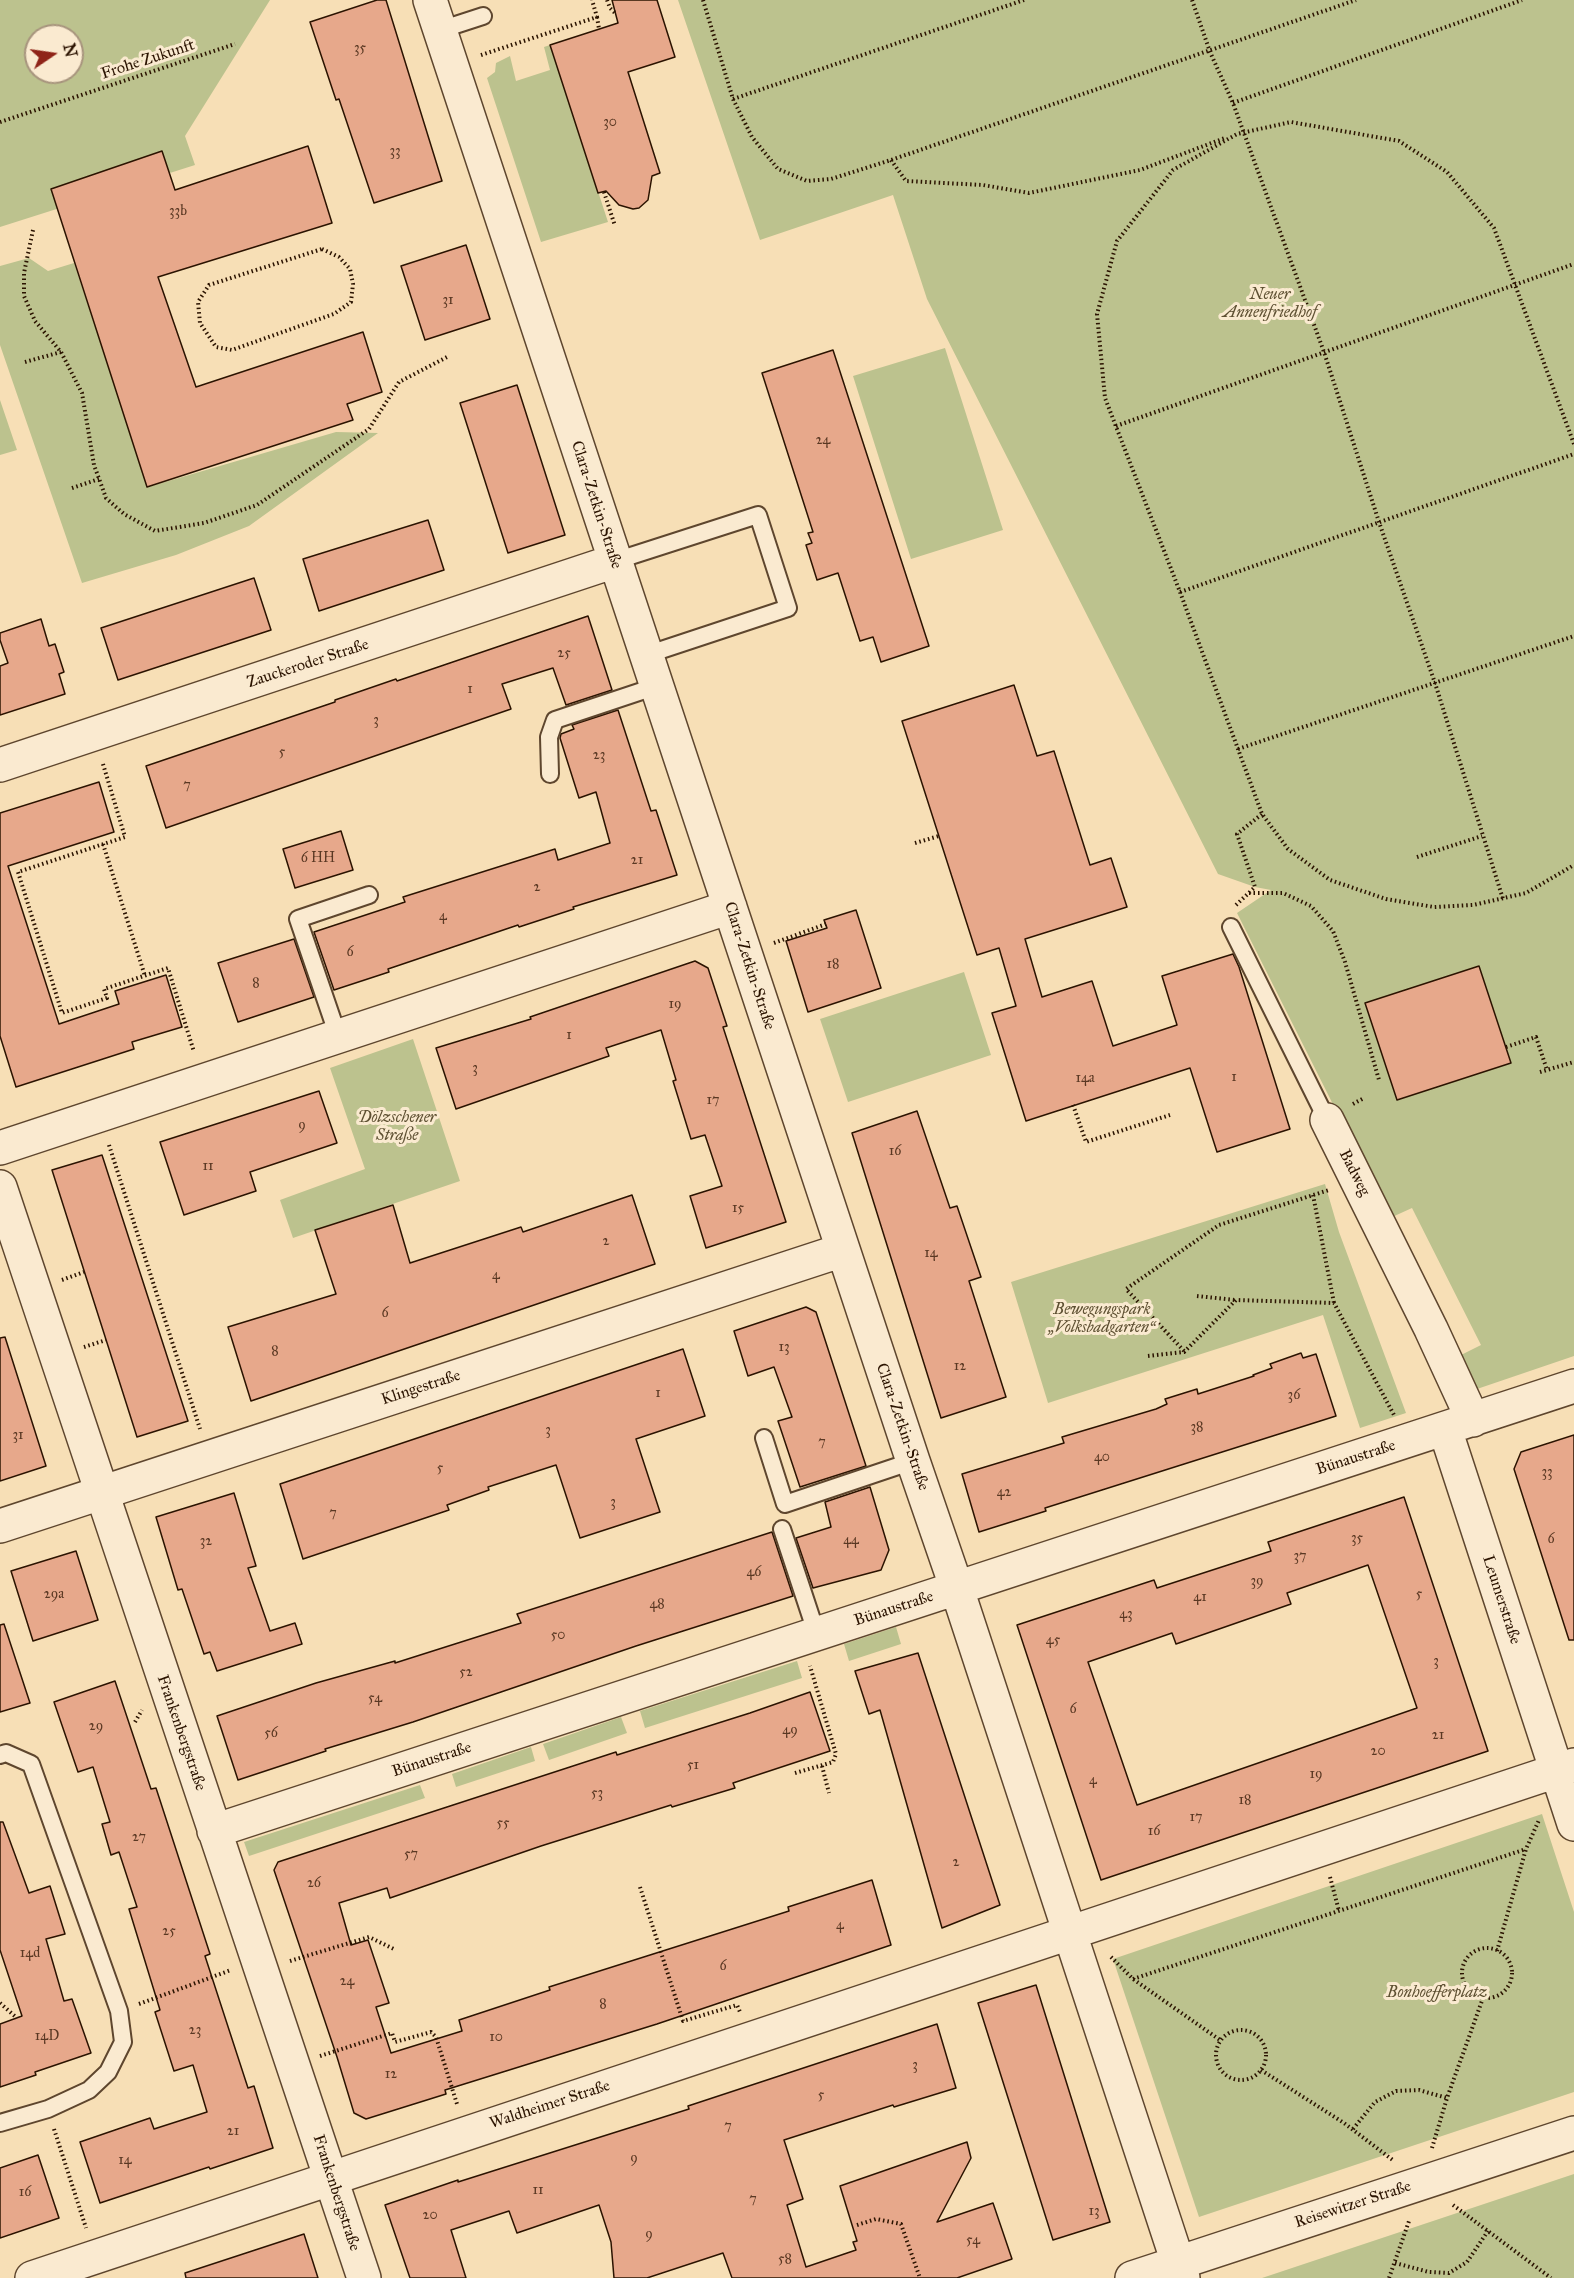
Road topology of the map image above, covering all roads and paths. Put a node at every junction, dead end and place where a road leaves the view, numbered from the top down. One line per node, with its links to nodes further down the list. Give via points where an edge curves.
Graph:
1 (592, 0): 11 (path)
2 (607, 0): 8 (path)
3 (703, 0): 16 (path)
4 (1024, 0): 16 (path)
5 (1192, 0): 14 (path)
6 (1356, 0): 14 (path)
7 (1522, 0): 17 (path)
8 (616, 14)
9 (435, 15): 10 (lane); 15 (street, Clara-Zetkin-Straße)
10 (483, 16)
11 (597, 17): 12 (path); 15 (path)
12 (599, 29)
13 (235, 44): 18 (path, Frohe Zukunft)
14 (1210, 52): 17 (path); 21 (path)
15 (452, 65): 38 (street, Clara-Zetkin-Straße)
16 (733, 99): 21 (path, via 752,137 778,169 807,181 831,179)
17 (1233, 103): 19 (path)
18 (0, 122)
19 (1244, 132): 20 (path); 27 (path, via 1291,122 1399,141 1447,172 1494,228); 29 (path)
20 (1237, 134): 21 (path, via 1140,170 1029,193 983,185 906,181); 32 (path, via 1173,170 1118,241 1097,314 1105,398)
21 (891, 160)
22 (604, 192): 23 (path)
23 (615, 226)
24 (33, 230): 28 (path, via 24,273 24,296 35,321)
25 (1574, 264): 27 (path)
26 (350, 269): 26 (path, via 339,257 322,249 208,285 198,302 200,323 216,347 232,350 334,314 351,302)
27 (1515, 285): 29 (path); 33 (path)
28 (61, 352): 31 (path); 35 (path, via 82,393)
29 (1324, 352): 32 (path); 37 (path)
30 (449, 356): 35 (path, via 399,382 369,429 256,506 204,523 155,531 124,514 106,498)
31 (25, 362)
32 (1116, 426): 39 (path)
33 (1574, 444)
34 (1574, 454): 37 (path)
35 (99, 479): 36 (path)
36 (72, 488)
37 (1379, 522): 39 (path); 42 (path)
38 (615, 561): 41 (street, Clara-Zetkin-Straße); 41 (lane, via 758,515 788,608); 44 (street, Zauckeroder Straße)
39 (1180, 592): 45 (path)
40 (1574, 636): 42 (path)
41 (646, 655): 43 (street, Clara-Zetkin-Straße)
42 (1435, 683): 45 (path); 50 (path)
43 (657, 686): 47 (lane, via 555,720 549,737); 58 (street, Clara-Zetkin-Straße)
44 (94, 734): 46 (street, Zauckeroder Straße); 52 (path, via 125,837)
45 (1238, 749): 48 (path)
46 (0, 765)
47 (550, 774)
48 (1262, 814): 55 (path, via 1237,834 1256,887); 57 (path, via 1288,849 1330,880 1386,899 1434,907)
49 (939, 836): 51 (path)
50 (1482, 836): 53 (path); 57 (path)
51 (915, 843)
52 (103, 844): 62 (path); 62 (path, via 18,873 62,1013 107,998 104,989)
53 (1417, 856)
54 (1574, 865): 57 (path, via 1526,892)
55 (1249, 893): 60 (path, via 1226,915); 68 (path, via 1283,893 1311,906 1333,931)
56 (369, 895): 63 (lane, via 298,919)
57 (1503, 899)
58 (730, 907): 61 (street, Clara-Zetkin-Straße); 63 (street)
59 (826, 924): 61 (path)
60 (1231, 927): 73 (lane, Badweg)
61 (745, 955): 78 (street, Clara-Zetkin-Straße)
62 (145, 976): 69 (path, via 168,968)
63 (338, 1036): 69 (street)
64 (1506, 1047): 66 (path, via 1536,1037)
65 (1574, 1062): 66 (path)
66 (1547, 1070): 67 (path)
67 (1540, 1072)
68 (1379, 1080)
69 (204, 1081): 71 (street)
70 (1073, 1106): 72 (path, via 1086,1142)
71 (100, 1115): 74 (street); 76 (path)
72 (1170, 1115)
73 (1327, 1120): 88 (street, Badweg, via 1431,1329)
74 (0, 1148)
75 (0, 1187): 92 (street, Frankenbergstraße)
76 (124, 1195): 77 (path); 84 (path)
77 (116, 1198)
78 (843, 1250): 91 (street, Clara-Zetkin-Straße); 92 (street, Klingestraße)
79 (1197, 1296): 80 (path)
80 (1236, 1300): 81 (path); 82 (path)
81 (1334, 1303): 82 (path, via 1313,1195 1219,1225 1126,1289); 90 (path)
82 (1184, 1352): 83 (path)
83 (1148, 1356)
84 (180, 1368): 85 (path); 87 (path)
85 (172, 1371)
86 (1574, 1386): 88 (street, Bünaustraße)
87 (198, 1423)
88 (1459, 1425): 90 (street, Bünaustraße); 99 (street, Leumerstraße)
89 (764, 1438): 91 (lane, via 785,1504)
90 (1411, 1440): 95 (street, Bünaustraße)
91 (913, 1461): 95 (street, Clara-Zetkin-Straße)
92 (101, 1493): 93 (street, Klingestraße); 103 (street, Frankenbergstraße)
93 (0, 1526)
94 (782, 1529): 96 (lane)
95 (957, 1588): 96 (street, Bünaustraße); 106 (street, Clara-Zetkin-Straße)
96 (810, 1637): 98 (path, via 836,1754 833,1762); 103 (street, Bünaustraße)
97 (0, 1755): 113 (lane, via 6,1753 31,1764)
98 (822, 1766): 100 (path); 101 (path)
99 (1565, 1768): 102 (street); 104 (path); 106 (street)
100 (795, 1773)
101 (830, 1793)
102 (1574, 1824)
103 (214, 1832): 109 (street, Frankenbergstraße)
104 (1526, 1849): 108 (path); 110 (path)
105 (640, 1887): 115 (path, via 684,2021 737,2005)
106 (1068, 1932): 110 (path, via 1113,1959); 115 (street, Waldheimer Straße); 131 (street)
107 (396, 1950): 109 (path, via 369,1937)
108 (1497, 1950): 111 (path, via 1512,1969 1510,1984 1499,1996); 111 (path, via 1481,1949 1464,1966 1464,1983)
109 (259, 1966): 113 (path); 117 (street, Frankenbergstraße)
110 (1133, 1979): 116 (path)
111 (1483, 1998): 119 (path)
112 (0, 2003): 114 (path)
113 (119, 2011): 120 (lane, via 123,2042 108,2072 89,2090)
114 (17, 2018)
115 (748, 2039): 123 (street, Waldheimer Straße)
116 (1220, 2040): 118 (path, via 1234,2030 1258,2037 1266,2053); 118 (path, via 1215,2055 1226,2076 1241,2081)
117 (293, 2065): 123 (path, via 392,2033 395,2042 431,2032 436,2037); 125 (street, Frankenbergstraße)
118 (1261, 2070): 122 (path)
119 (1447, 2098): 122 (path, via 1419,2090 1396,2091 1375,2102); 126 (path)
120 (48, 2109): 121 (lane); 129 (path)
121 (0, 2123)
122 (1353, 2129): 126 (path)
123 (466, 2133): 125 (street, Waldheimer Straße)
124 (1574, 2133): 126 (street, Reisewitzer Straße)
125 (331, 2178): 129 (street, Waldheimer Straße); 133 (street, Frankenbergstraße)
126 (1422, 2183): 128 (path); 130 (path); 131 (street, Reisewitzer Straße)
127 (857, 2225): 134 (path, via 876,2219 901,2224)
128 (1488, 2231): 130 (path, via 1467,2262 1449,2272 1429,2272); 137 (path)
129 (96, 2257): 132 (street, Waldheimer Straße)
130 (1395, 2263): 136 (path)
131 (1180, 2270): 135 (street, Reisewitzer Straße)
132 (32, 2278)
133 (364, 2278)
134 (920, 2278)
135 (1132, 2278)
136 (1389, 2278)
137 (1551, 2278)

